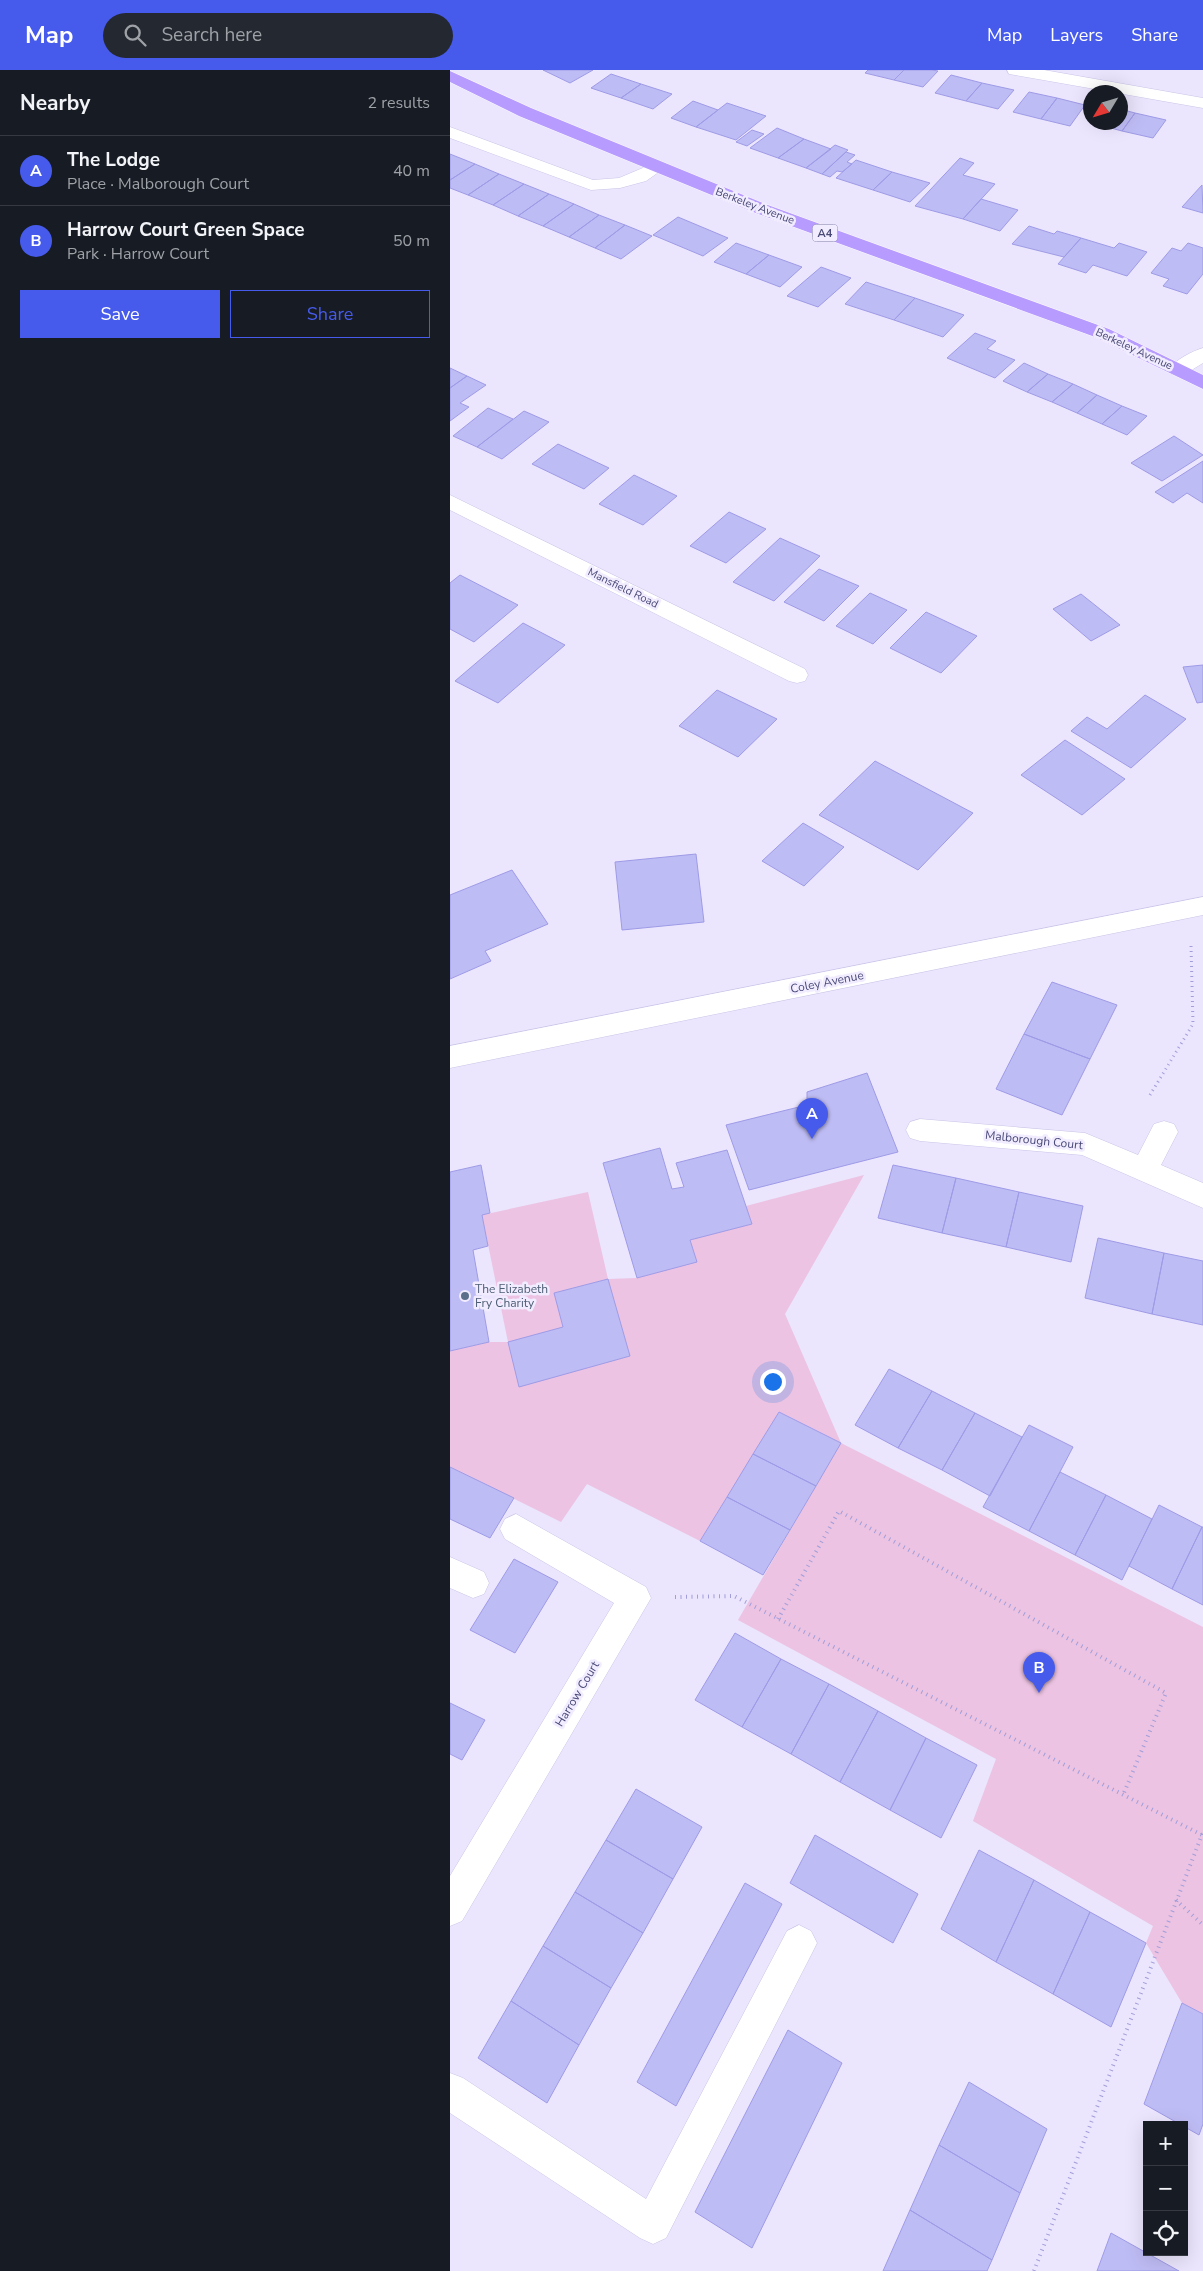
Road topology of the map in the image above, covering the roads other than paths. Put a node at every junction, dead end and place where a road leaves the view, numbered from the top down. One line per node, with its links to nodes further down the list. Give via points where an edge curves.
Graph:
1 (1014, 70): 3 (street)
2 (450, 76): 5 (main road, Berkeley Avenue / A4, via 525,112)
3 (1203, 103)
4 (450, 132): 5 (street, via 591,185 620,183)
5 (657, 167): 7 (main road, Berkeley Avenue / A4, via 848,242 1078,324 1141,350)
6 (1203, 354): 7 (street)
7 (1178, 370): 8 (main road, Berkeley Avenue / A4)
8 (1203, 383)
9 (450, 502): 10 (street, Mansfield Road)
10 (797, 674)
11 (1196, 908): 12 (street, Coley Avenue)
12 (450, 1057)
13 (920, 1130): 15 (street, Malborough Court, via 1085,1144)
14 (1164, 1132): 15 (street)
15 (1144, 1170): 16 (street, Malborough Court)
16 (1203, 1196)
17 (516, 1528): 18 (street, Harrow Court, via 635,1598)
18 (450, 1909)
19 (799, 1943): 20 (street, via 653,2225)
20 (450, 2091)

